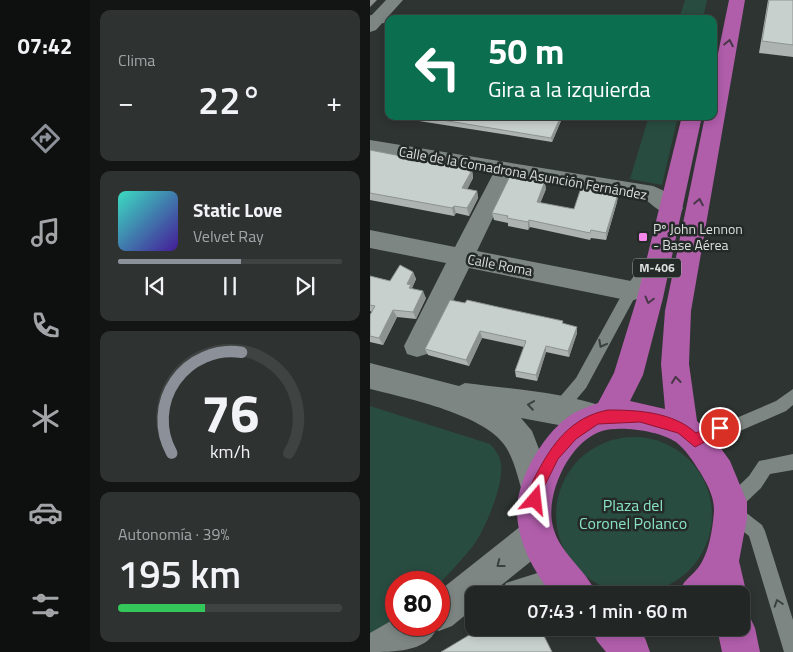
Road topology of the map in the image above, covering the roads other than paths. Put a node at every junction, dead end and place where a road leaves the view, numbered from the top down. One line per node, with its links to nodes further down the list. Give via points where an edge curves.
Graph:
1 (395, 0): 3 (street)
2 (737, 0): 4 (highway, M-406, one-way to 2)
3 (376, 22)
4 (717, 105)
5 (691, 120): 9 (highway, M-406)
6 (714, 120): 20 (highway, M-406, one-way to 6, via 675,364 678,311)
7 (370, 147): 8 (street, Calle de la Comadrona Asunción Fernández)
8 (506, 169): 9 (street, Calle de la Comadrona Asunción Fernández, via 648,193); 12 (street)
9 (672, 208): 11 (highway, M-406)
10 (370, 239): 12 (street, Calle Roma)
11 (664, 243): 13 (lane); 19 (highway, M-406, one-way to 19, via 628,375)
12 (461, 258): 13 (street, Calle Roma); 14 (street)
13 (631, 291): 18 (lane, one-way to 18, via 581,383)
14 (417, 346)
15 (370, 376): 17 (street)
16 (793, 396): 20 (lane, via 781,406 735,426)
17 (454, 397): 18 (street, one-way to 17); 22 (street, via 509,426 521,442)
18 (558, 410): 19 (street)
19 (602, 417): 20 (highway, via 640,416); 22 (highway, M-406, via 571,435 553,455)
20 (688, 434): 23 (highway, via 703,448 723,479)
21 (793, 462): 23 (lane, via 765,467)
22 (537, 488): 24 (highway, M-406, via 534,511)
23 (731, 508): 25 (highway); 34 (lane, one-way to 23, via 756,532)
24 (538, 534): 26 (highway, M-406, via 550,559); 28 (street, one-way to 28)
25 (725, 579): 27 (highway)
26 (570, 586)
27 (713, 586)
28 (450, 604)
29 (465, 610): 30 (street)
30 (450, 614)
31 (400, 636): 35 (street)
32 (617, 636): 36 (highway)
33 (738, 636): 37 (highway)
34 (793, 650)
35 (372, 652)
36 (631, 652)
37 (741, 652)

